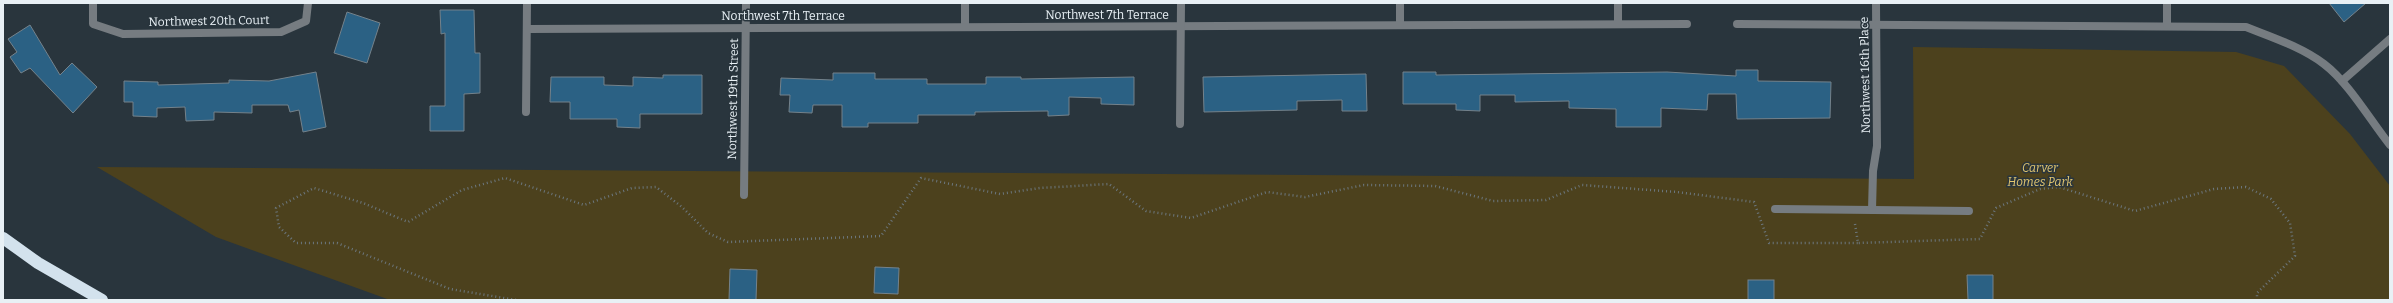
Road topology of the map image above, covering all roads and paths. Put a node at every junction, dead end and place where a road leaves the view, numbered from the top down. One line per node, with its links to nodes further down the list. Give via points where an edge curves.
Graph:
1 (93, 3): 2 (street, Northwest 20th Court, via 93,24 123,34 281,32 306,21)
2 (308, 3)
3 (528, 3): 19 (street)
4 (746, 3): 20 (street, Northwest 19th Street)
5 (965, 3): 17 (street)
6 (1181, 3): 18 (street)
7 (1400, 3): 12 (street)
8 (1618, 3): 11 (street)
9 (1876, 3): 15 (street, Northwest 16th Place)
10 (2167, 3): 16 (street)
11 (1618, 23): 12 (street, Northwest 7th Terrace); 13 (street, Northwest 7th Terrace)
12 (1400, 24): 18 (street, Northwest 7th Terrace)
13 (1687, 24)
14 (1737, 24): 15 (street)
15 (1876, 24): 16 (street); 28 (street, Northwest 16th Place, via 1877,146 1873,171)
16 (2167, 25): 22 (street, via 2246,27 2314,58)
17 (965, 27): 18 (street, Northwest 7th Terrace); 20 (street, Northwest 7th Terrace)
18 (1180, 27): 24 (street)
19 (528, 29): 20 (street, Northwest 7th Terrace); 23 (street)
20 (746, 29): 26 (street, Northwest 19th Street)
21 (2390, 39): 22 (street)
22 (2342, 81): 25 (street)
23 (526, 112)
24 (1180, 124)
25 (2390, 145)
26 (744, 195)
27 (1775, 209): 28 (street)
28 (1872, 210): 29 (street)
29 (1969, 211)
30 (1855, 224): 32 (path)
31 (3, 238): 33 (highway, via 38,263)
32 (1858, 243): 34 (path, via 1769,243 1754,202 1677,192 1582,185 1546,200 1493,201 1435,186 1364,185 1304,197 1267,192 1191,218 1146,211 1108,184 1040,188 1000,194 921,178 881,236 728,242 708,233 682,207 656,187 632,188 584,205 505,178 462,190 408,222 363,202 314,188 276,208 279,227 296,242 336,243 450,289); 35 (path, via 1980,239 1996,208 2040,189 2058,187 2134,211 2214,189 2246,187 2271,199 2290,223 2295,256 2257,293)
33 (102, 300)
34 (516, 300)
35 (2257, 300)

